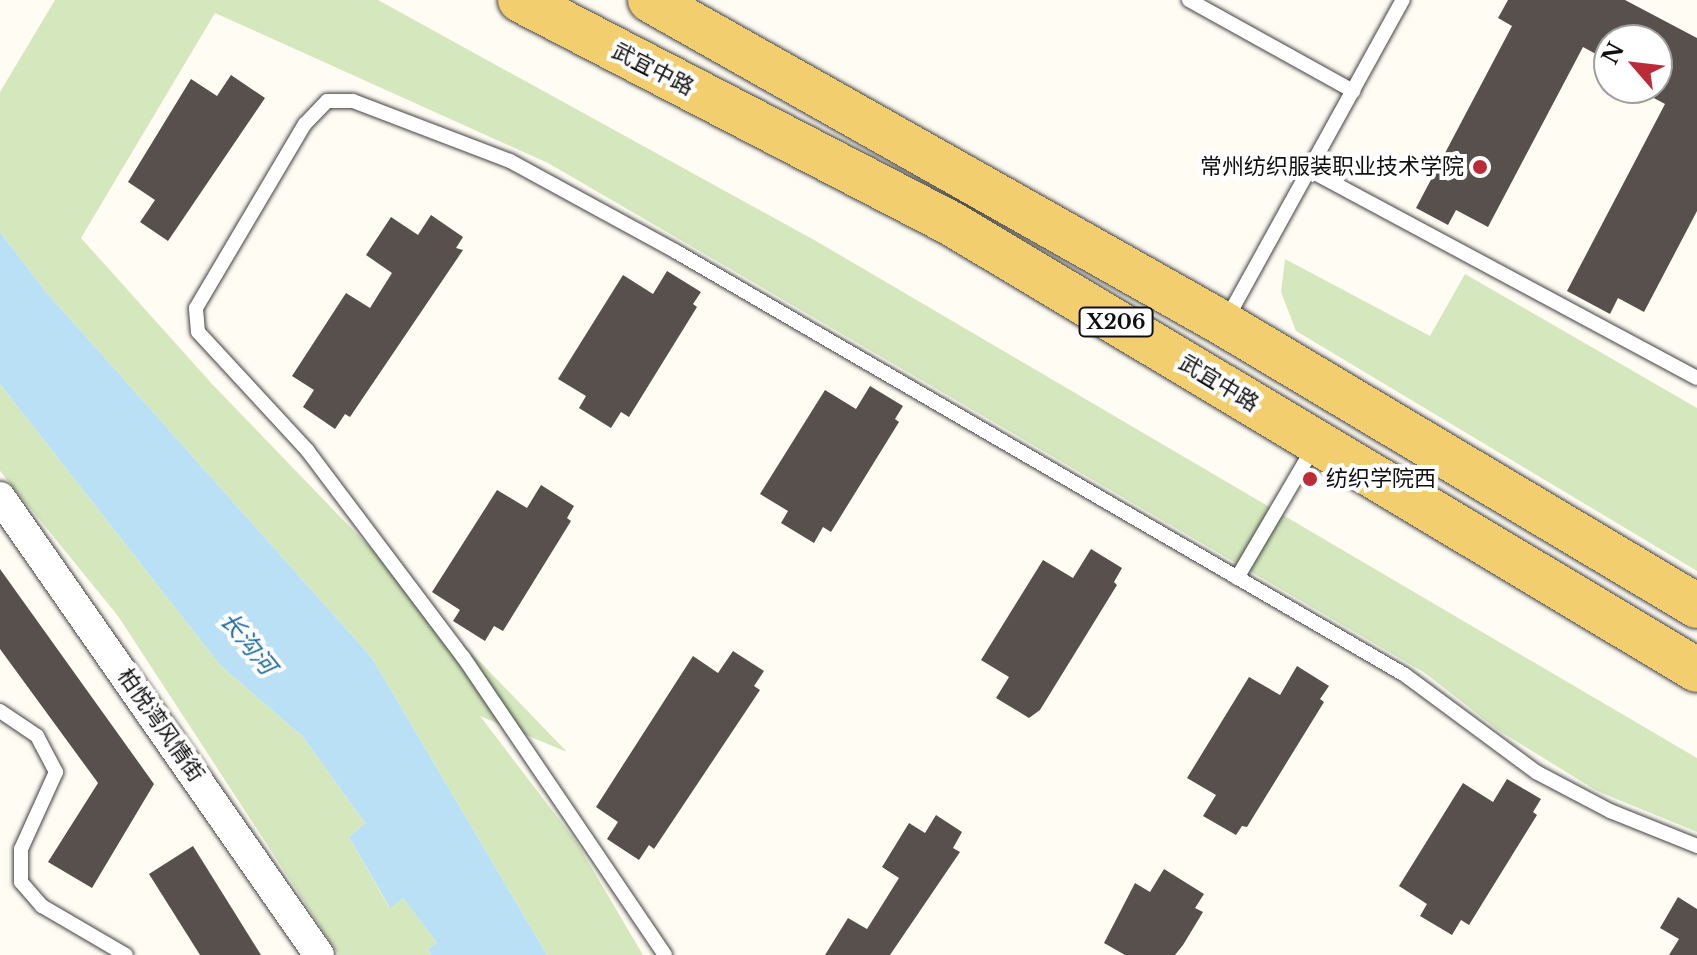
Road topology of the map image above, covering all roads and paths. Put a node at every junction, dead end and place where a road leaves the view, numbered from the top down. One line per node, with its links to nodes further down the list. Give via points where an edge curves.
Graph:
1 (520, 0): 9 (main road, 武宜中路 / X206, via 952,224)
2 (650, 0): 7 (main road, X206)
3 (1189, 0): 5 (lane)
4 (1403, 0): 5 (lane)
5 (1353, 91): 6 (lane)
6 (1309, 170): 7 (lane); 8 (lane)
7 (1224, 324): 12 (main road, X206)
8 (1697, 378)
9 (1317, 442): 11 (lane); 13 (main road, 武宜中路 / X206)
10 (0, 497): 17 (street, 柏悦湾风情街)
11 (1237, 578): 15 (lane, via 1405,675 1536,772 1610,811); 18 (lane, via 914,387 510,161 353,101 327,101 305,124 196,308 198,332 308,451 463,657)
12 (1697, 606)
13 (1697, 670)
14 (0, 711): 16 (lane, via 37,736 56,772 21,849 21,882 42,906)
15 (1697, 846)
16 (126, 955)
17 (319, 955)
18 (665, 955)

